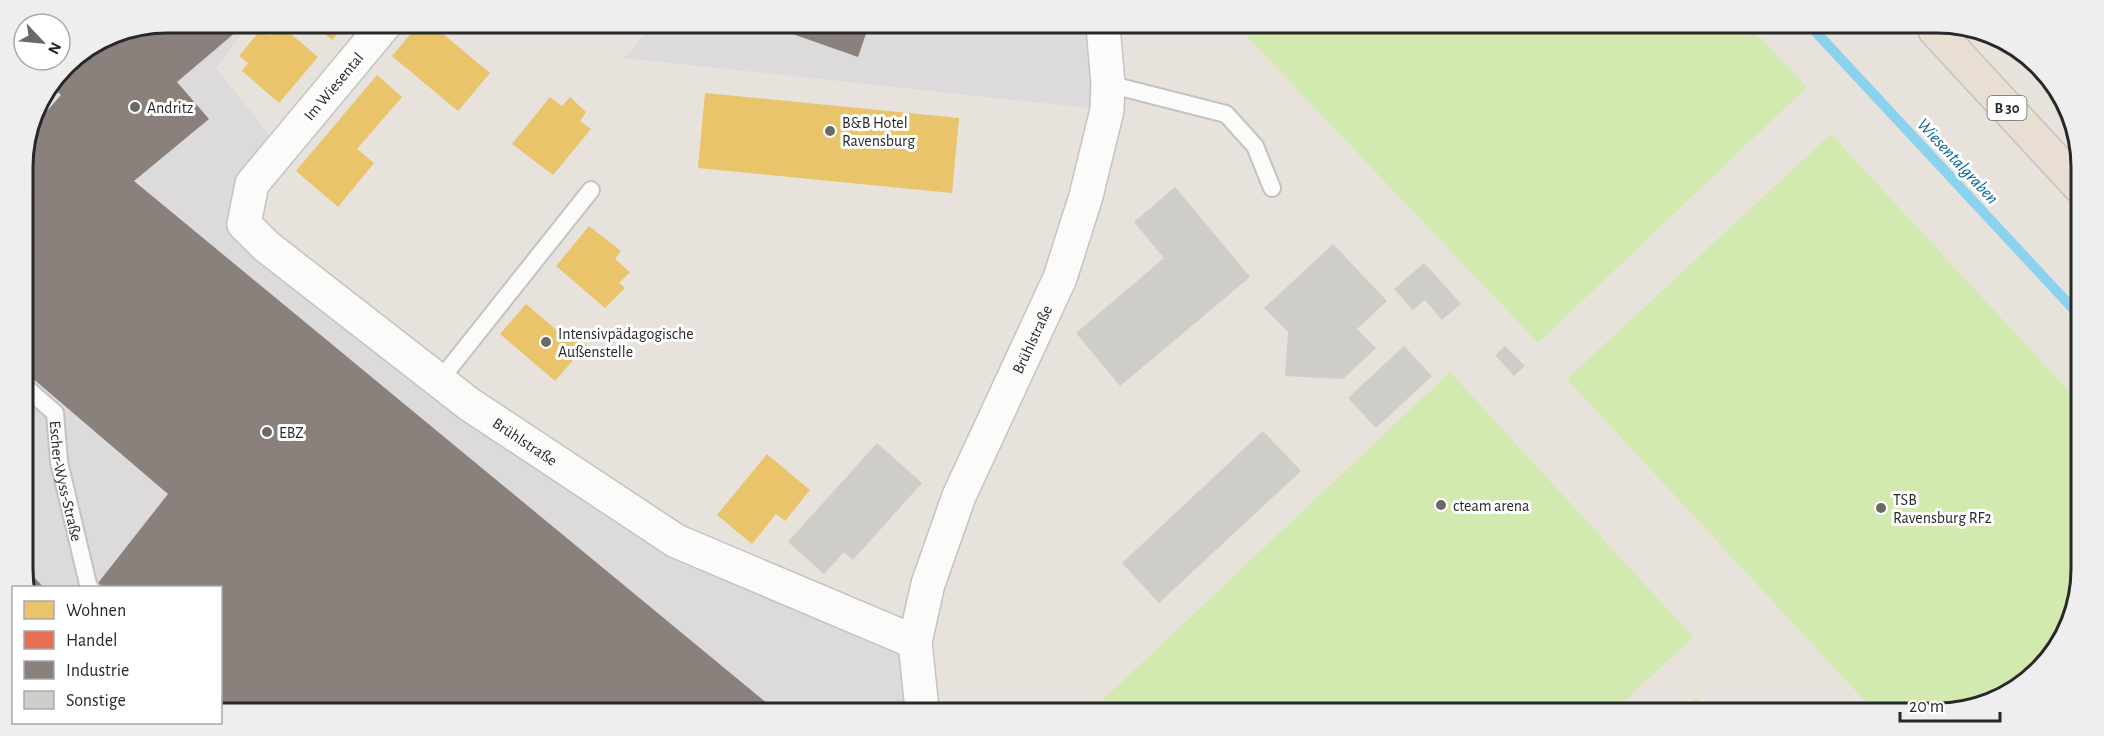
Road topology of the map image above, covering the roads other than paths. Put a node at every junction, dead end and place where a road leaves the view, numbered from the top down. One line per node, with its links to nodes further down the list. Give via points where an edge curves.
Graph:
1 (378, 33): 5 (street, Im Wiesental)
2 (1104, 33): 4 (street, Brühlstraße)
3 (1938, 33): 6 (highway, B 30)
4 (1108, 84): 7 (lane, via 1226,114 1255,146); 12 (street, Brühlstraße, via 1107,110 1086,196 1060,278 959,496 928,584)
5 (280, 148): 9 (street, Brühlstraße, via 252,184 244,224 266,246)
6 (2071, 177)
7 (1272, 188)
8 (591, 190): 9 (lane)
9 (440, 380): 12 (street, Brühlstraße, via 469,404 676,542)
10 (33, 394): 11 (lane, Escher-Wyss-Straße, via 55,412 59,462)
11 (89, 586)
12 (915, 642): 13 (street, Brühlstraße)
13 (921, 703)

